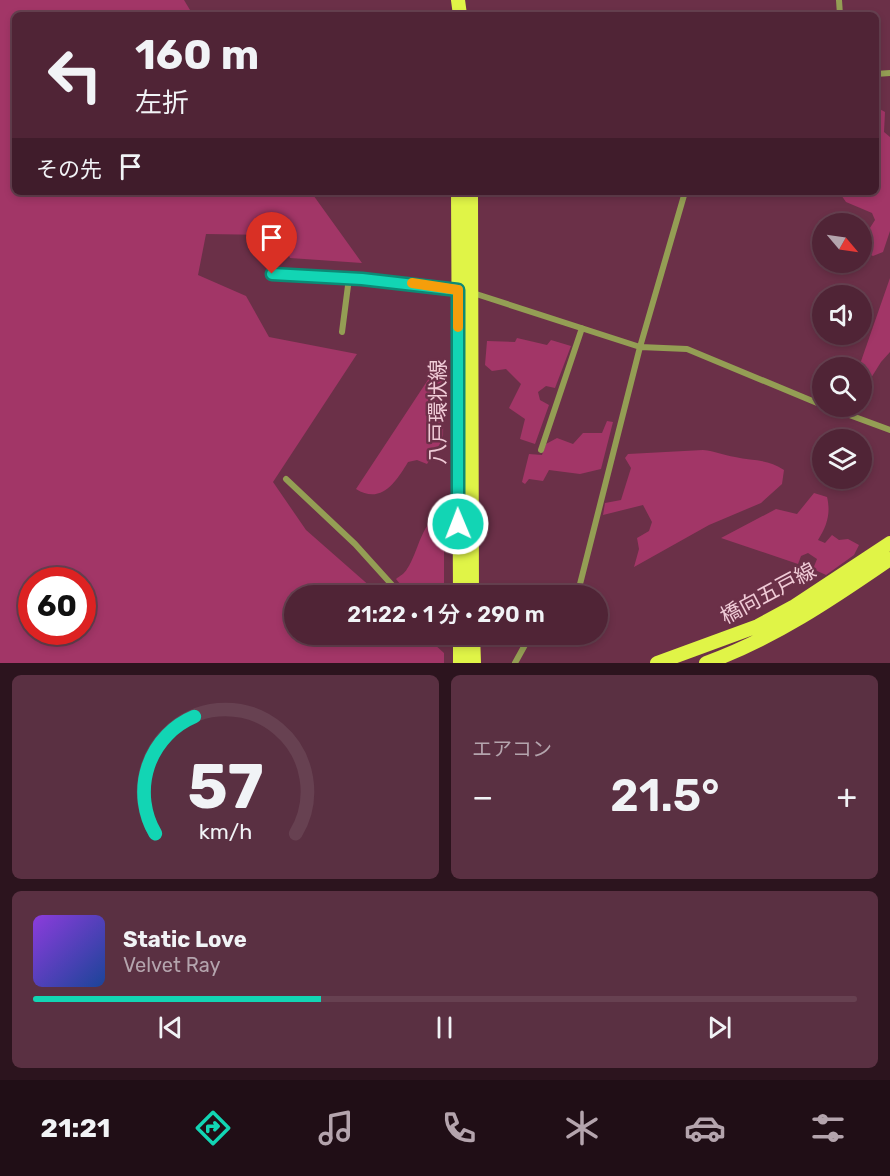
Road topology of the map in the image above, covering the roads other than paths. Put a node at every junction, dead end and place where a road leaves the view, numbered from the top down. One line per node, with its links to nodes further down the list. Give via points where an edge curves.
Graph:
1 (458, 195): 6 (main road, 八戸環状線)
2 (471, 195): 6 (main road, 八戸環状線)
3 (684, 195): 9 (street)
4 (272, 274): 5 (street)
5 (349, 278): 6 (street); 8 (street)
6 (465, 291): 7 (street); 18 (main road, 八戸環状線); 19 (main road, 八戸環状線)
7 (582, 328): 9 (street); 13 (street)
8 (342, 333)
9 (640, 347): 10 (street, via 687,350); 20 (street)
10 (812, 401)
11 (854, 417): 12 (street)
12 (890, 430)
13 (541, 450)
14 (286, 479): 17 (street, via 356,544)
15 (890, 543): 27 (main road, 橋向五戸線, via 758,626)
16 (890, 559): 28 (main road, 橋向五戸線, via 789,625)
17 (392, 585)
18 (460, 585)
19 (472, 585)
20 (580, 585)
21 (460, 645): 24 (main road)
22 (473, 645): 25 (main road)
23 (525, 645): 26 (street)
24 (460, 663)
25 (474, 663)
26 (515, 663)
27 (657, 663)
28 (706, 663)

